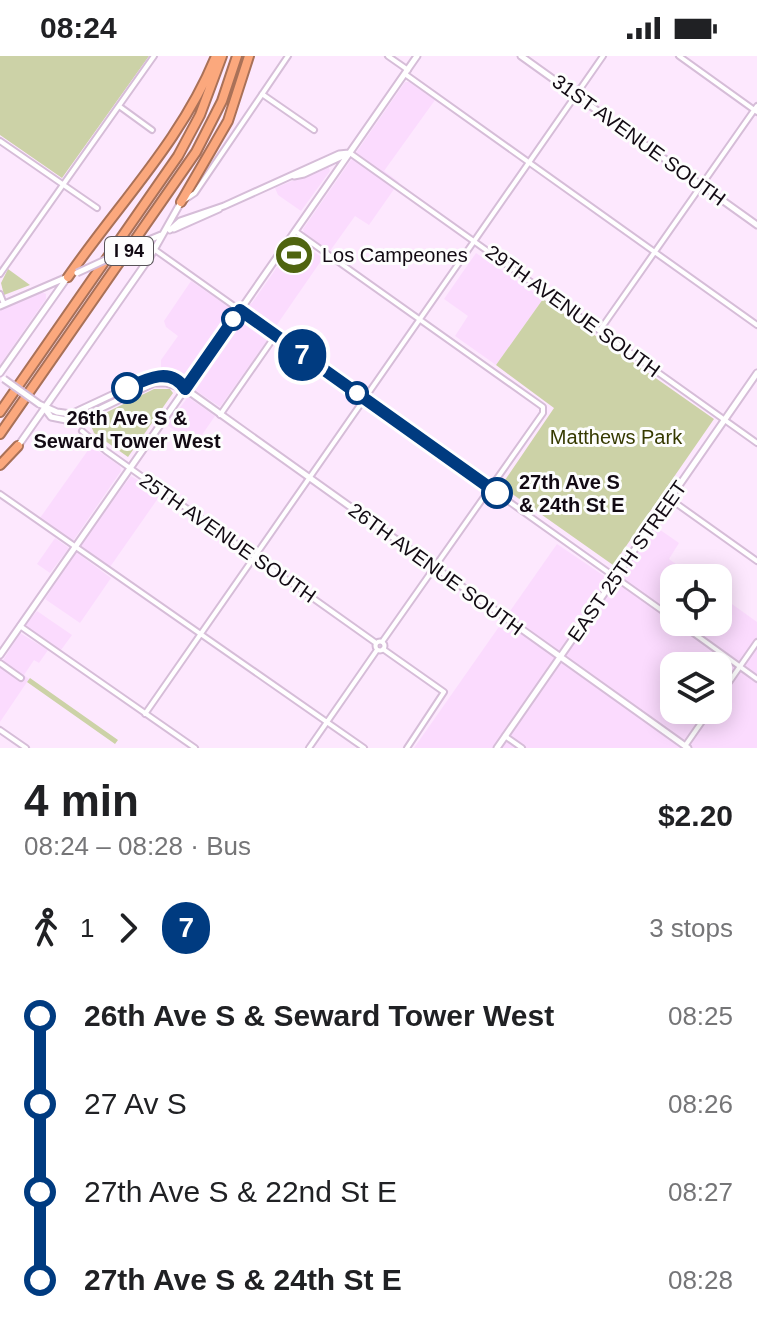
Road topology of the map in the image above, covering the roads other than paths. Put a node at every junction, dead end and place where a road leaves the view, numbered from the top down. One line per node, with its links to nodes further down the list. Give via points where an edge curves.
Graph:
1 (154, 56): 15 (street)
2 (216, 56): 36 (highway, via 177,131)
3 (222, 56): 49 (highway, I 94, via 178,156)
4 (237, 56): 53 (highway, I 94, via 196,152)
5 (249, 56): 24 (highway, via 228,121)
6 (288, 56): 13 (street)
7 (388, 56): 12 (street)
8 (417, 56): 12 (street)
9 (603, 56): 14 (street)
10 (679, 56): 16 (street)
11 (523, 57): 14 (street, 31ST AVENUE SOUTH)
12 (406, 72): 20 (street); 21 (street)
13 (262, 94): 18 (street); 24 (street, via 195,193)
14 (576, 95): 21 (street); 23 (street, 31ST AVENUE SOUTH)
15 (119, 106): 17 (street); 22 (street)
16 (756, 109): 23 (street)
17 (152, 130)
18 (314, 130)
19 (0, 141): 22 (street)
20 (350, 153): 27 (street); 28 (street, via 180,221); 29 (street, 29TH AVENUE SOUTH)
21 (529, 163): 29 (street); 32 (street)
22 (63, 185): 25 (street); 34 (street)
23 (702, 185): 26 (street, 31ST AVENUE SOUTH); 32 (street)
24 (181, 202): 28 (street)
25 (97, 208)
26 (757, 225)
27 (295, 231): 39 (street); 40 (street)
28 (163, 234): 30 (street, bridge); 31 (street)
29 (475, 240): 40 (street); 42 (street, 29TH AVENUE SOUTH)
30 (146, 244): 31 (street); 36 (street, bridge)
31 (154, 250): 39 (street); 48 (street)
32 (655, 251): 41 (street); 42 (street)
33 (1, 259): 34 (street)
34 (7, 263): 35 (street)
35 (0, 274)
36 (73, 275): 38 (street); 45 (street)
37 (0, 294): 38 (street)
38 (2, 305)
39 (240, 310): 43 (street); 46 (street)
40 (420, 320): 47 (street); 59 (street, via 543,407)
41 (757, 325)
42 (599, 330): 51 (street, 29TH AVENUE SOUTH)
43 (275, 336): 47 (street); 50 (street)
44 (757, 373): 51 (street, EAST 25TH STREET)
45 (1, 376): 48 (street, bridge)
46 (185, 389): 48 (street, via 154,383 71,420 51,417); 50 (street, 26TH AVENUE SOUTH); 57 (street)
47 (365, 399): 58 (street); 59 (street)
48 (42, 406): 55 (street)
49 (0, 412)
50 (220, 415): 58 (street, 26TH AVENUE SOUTH)
51 (725, 420): 54 (street, 29TH AVENUE SOUTH); 61 (street, EAST 25TH STREET)
52 (82, 431): 57 (street, 25TH AVENUE SOUTH)
53 (0, 434)
54 (757, 443)
55 (18, 446): 56 (highway)
56 (0, 468)
57 (130, 469): 62 (street); 63 (street, 25TH AVENUE SOUTH)
58 (309, 478): 63 (street); 65 (street, 26TH AVENUE SOUTH)
59 (490, 488): 65 (street); 66 (street)
60 (0, 494): 62 (street)
61 (670, 499): 64 (street); 66 (street, EAST 25TH STREET)
62 (75, 547): 68 (street); 69 (street)
63 (254, 556): 69 (street); 73 (street, 25TH AVENUE SOUTH)
64 (757, 561)
65 (435, 568): 71 (street); 77 (street, 26TH AVENUE SOUTH)
66 (616, 578): 67 (street); 77 (street, EAST 25TH STREET)
67 (660, 610)
68 (20, 626): 76 (street); 83 (street)
69 (200, 634): 83 (street); 84 (street)
70 (697, 636): 79 (street)
71 (382, 642): 73 (street); 74 (street)
72 (757, 642): 79 (street)
73 (376, 643): 75 (street)
74 (383, 649): 75 (street); 93 (street, via 444,692)
75 (377, 650): 84 (street)
76 (0, 655)
77 (560, 657): 87 (street, EAST 25TH STREET); 88 (street, 26TH AVENUE SOUTH)
78 (0, 663): 80 (street)
79 (740, 667): 81 (street); 82 (street)
80 (21, 678)
81 (732, 678)
82 (757, 679)
83 (145, 714): 90 (street)
84 (327, 722): 91 (street); 92 (street)
85 (701, 724): 88 (street)
86 (0, 730): 89 (street)
87 (505, 736): 94 (street, EAST 25TH STREET); 95 (street)
88 (685, 747)
89 (26, 748)
90 (195, 748)
91 (309, 748)
92 (364, 748)
93 (407, 748)
94 (497, 748)
95 (522, 748)

